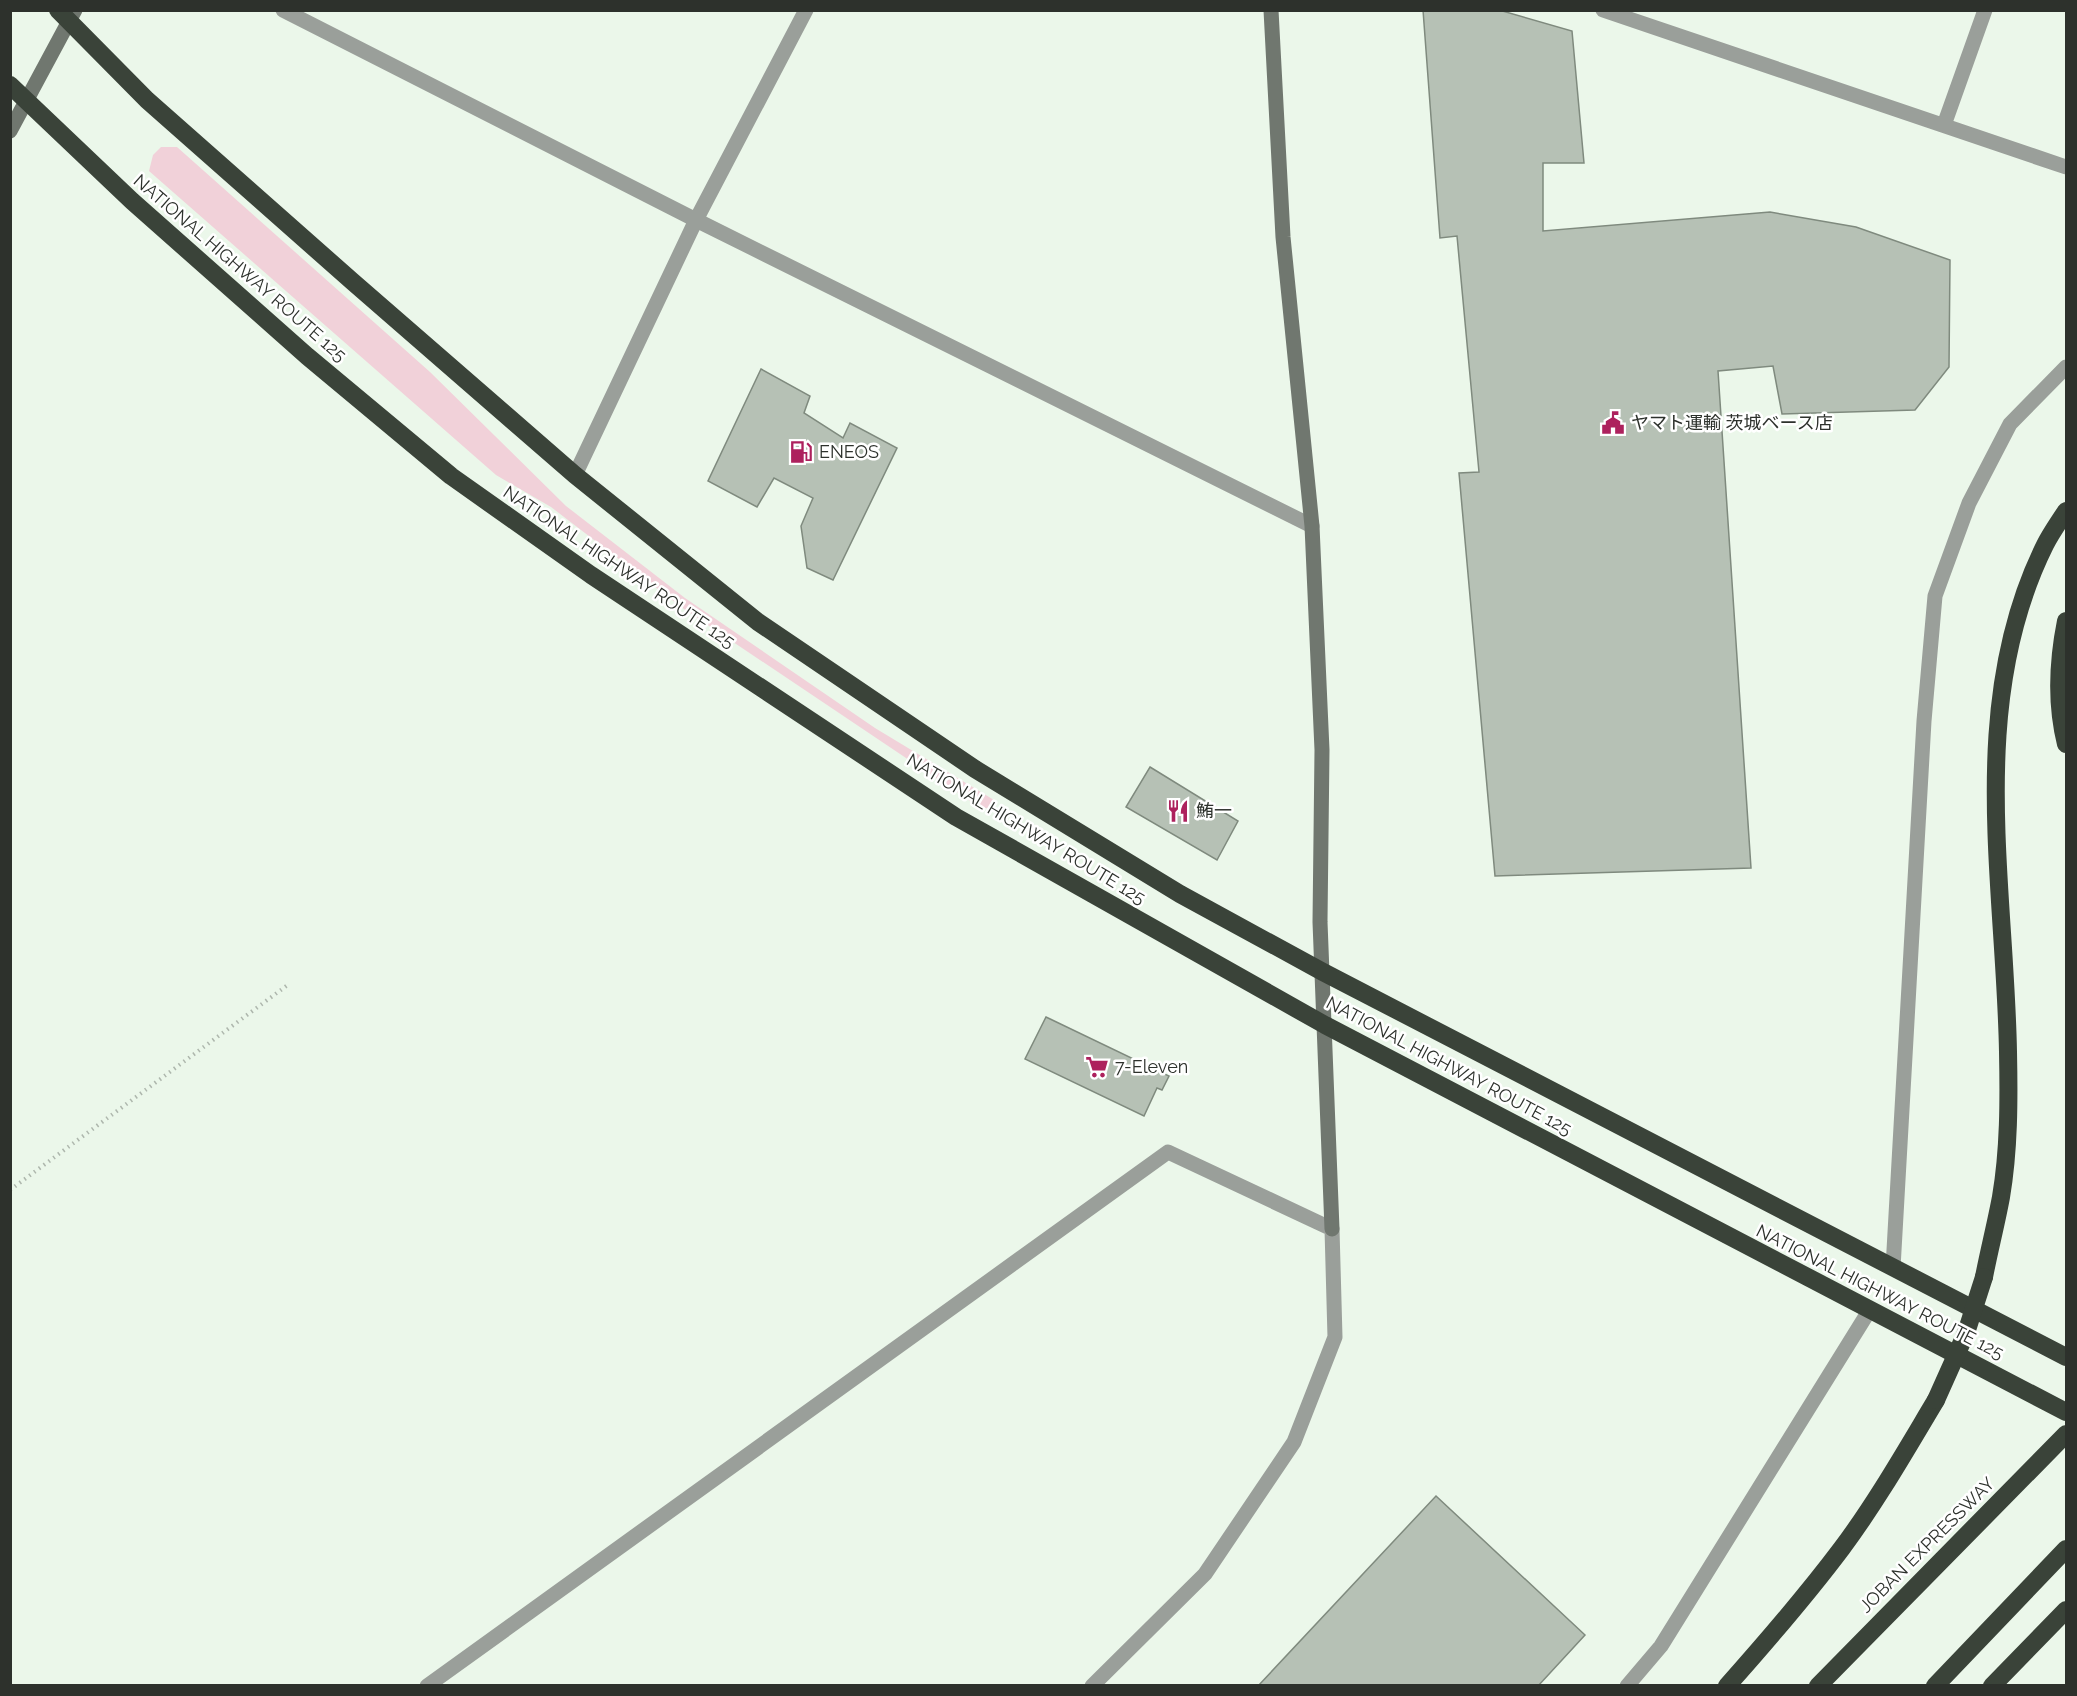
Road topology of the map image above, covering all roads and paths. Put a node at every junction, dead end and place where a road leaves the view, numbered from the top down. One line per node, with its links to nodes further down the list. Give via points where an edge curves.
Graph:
1 (283, 10): 12 (street)
2 (806, 10): 12 (street)
3 (1271, 10): 16 (street, via 1283,237)
4 (1603, 10): 9 (street)
5 (1985, 10): 9 (street)
6 (67, 14): 8 (street); 14 (highway, NATIONAL HIGHWAY ROUTE 125, via 147,100)
7 (10, 85): 8 (highway, NATIONAL HIGHWAY ROUTE 125)
8 (26, 100): 10 (street); 21 (highway, NATIONAL HIGHWAY ROUTE 125, via 141,209 307,356 451,476 591,575 956,817)
9 (1944, 125): 11 (street)
10 (10, 131)
11 (2067, 167)
12 (696, 220): 14 (street); 16 (street)
13 (2067, 367): 24 (street, via 2010,424 1970,503 1935,596 1924,720)
14 (576, 475): 19 (highway, NATIONAL HIGHWAY ROUTE 125, via 758,622 975,769 1180,894)
15 (2067, 511): 34 (highway, bridge, via 2034,567 2015,624 1997,728 1995,840 2008,1051 2007,1136 2001,1195 1983,1277 1966,1333 1936,1400 1886,1482 1842,1547)
16 (1312, 526): 19 (street, via 1322,750)
17 (2067, 621): 18 (highway, via 2058,688)
18 (2067, 744)
19 (1323, 972): 21 (street); 24 (highway, NATIONAL HIGHWAY ROUTE 125)
20 (289, 984): 22 (path)
21 (1325, 1026): 23 (street); 25 (highway, NATIONAL HIGHWAY ROUTE 125)
22 (10, 1190)
23 (1332, 1229): 31 (street, via 1168,1152); 32 (street, via 1335,1337 1294,1442 1205,1574)
24 (1893, 1268): 26 (highway, NATIONAL HIGHWAY ROUTE 125)
25 (1869, 1311): 27 (highway, NATIONAL HIGHWAY ROUTE 125); 33 (street, via 1661,1646)
26 (2067, 1357)
27 (2067, 1412)
28 (2067, 1434): 35 (highway, JOBAN EXPRESSWAY)
29 (2067, 1549): 36 (highway)
30 (2067, 1611): 37 (highway)
31 (427, 1686)
32 (1092, 1686)
33 (1627, 1686)
34 (1727, 1686)
35 (1818, 1686)
36 (1935, 1686)
37 (1992, 1686)

